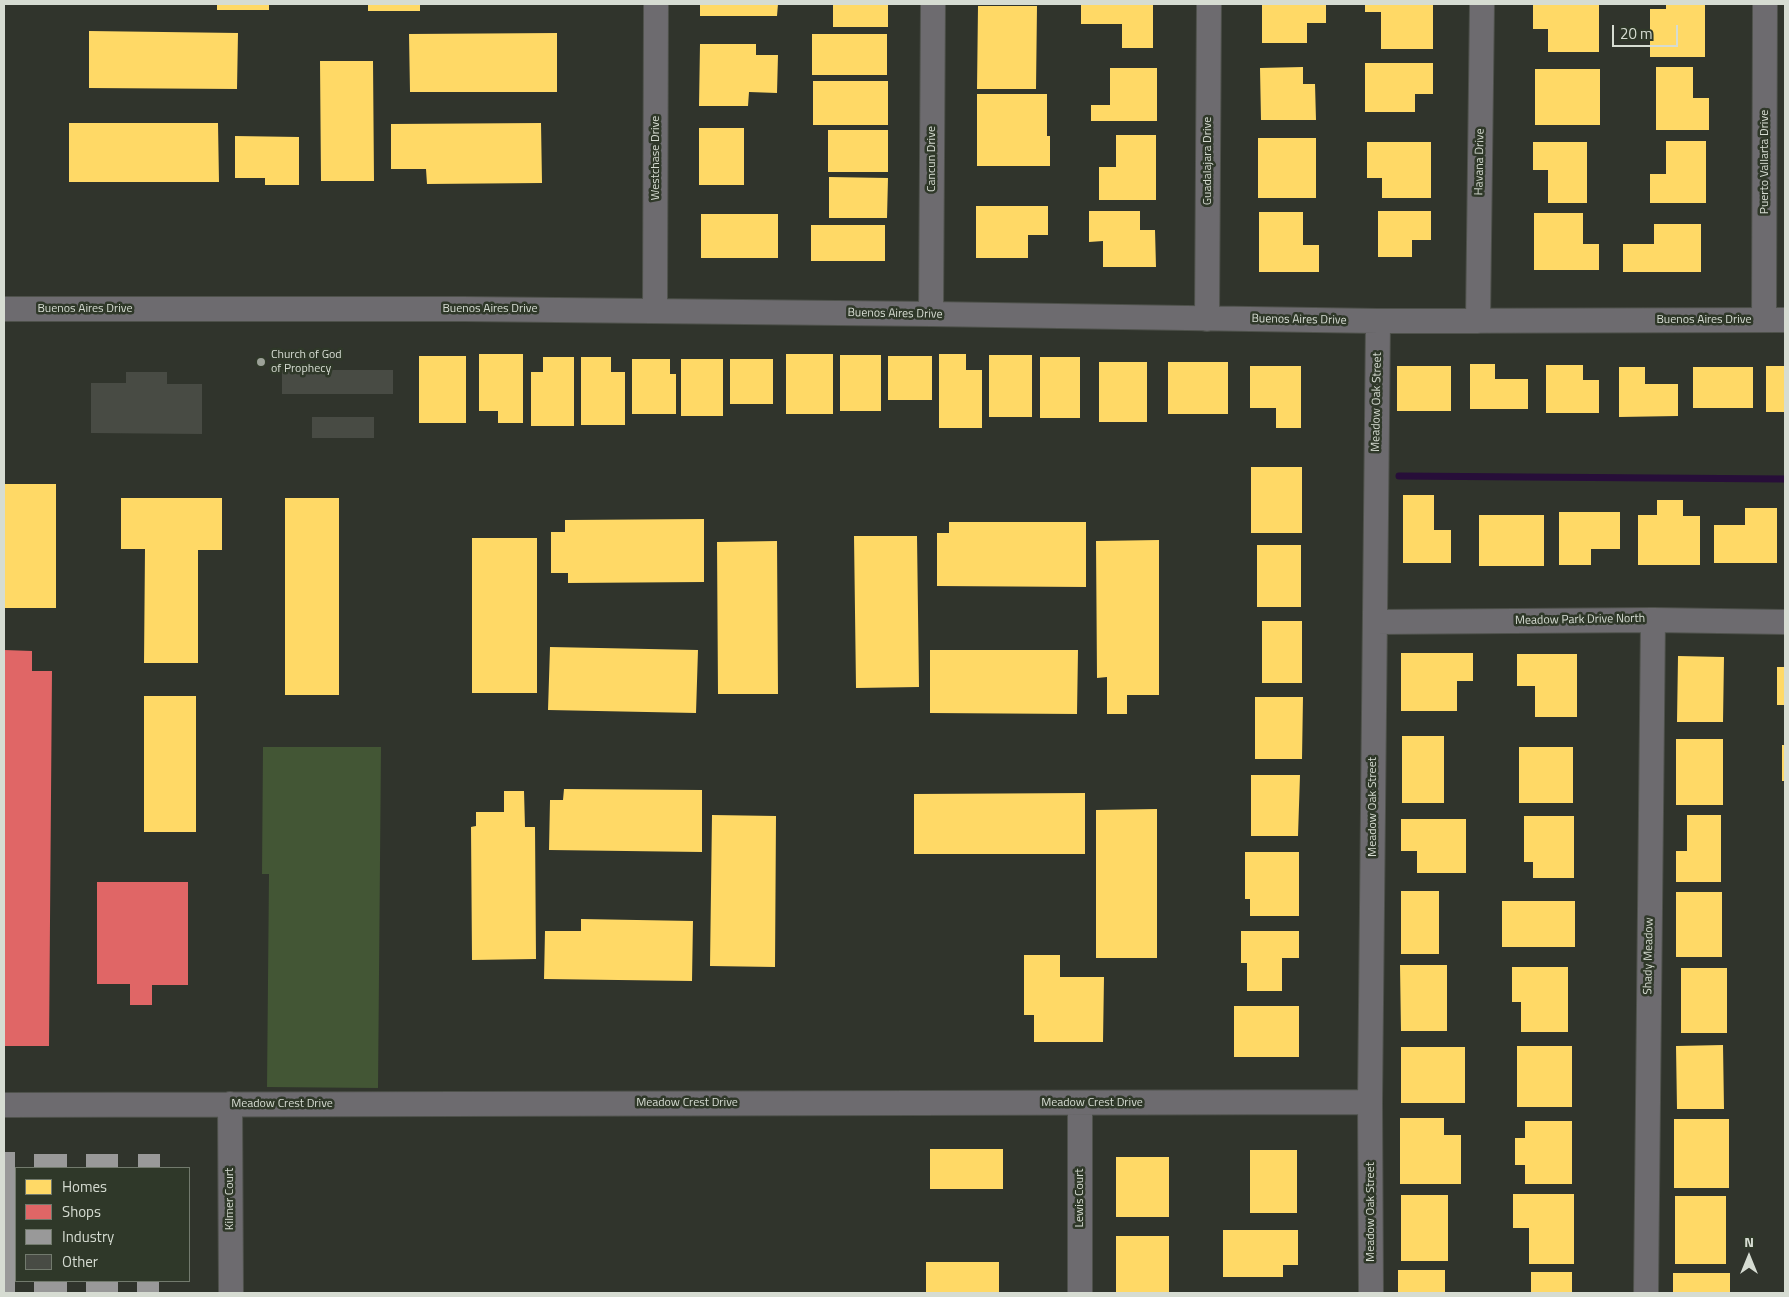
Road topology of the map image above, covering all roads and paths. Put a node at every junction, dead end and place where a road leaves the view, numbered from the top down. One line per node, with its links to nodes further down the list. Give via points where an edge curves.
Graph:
1 (656, 4): 7 (street, Westchase Drive)
2 (933, 4): 8 (street, Cancun Drive)
3 (1210, 4): 9 (street, Guadalajara Drive)
4 (1482, 4): 12 (street, Havana Drive)
5 (1765, 4): 10 (street, Puerto Vallarta Drive)
6 (4, 309): 7 (street, Buenos Aires Drive)
7 (655, 311): 8 (street, Buenos Aires Drive)
8 (931, 314): 9 (street, Buenos Aires Drive)
9 (1207, 319): 11 (street, Buenos Aires Drive)
10 (1775, 320): 12 (street, Buenos Aires Drive)
11 (1378, 321): 12 (street, Buenos Aires Drive); 14 (street, Meadow Oak Street)
12 (1478, 321)
13 (1653, 620): 14 (street, Meadow Park Drive North); 15 (street, Meadow Park Drive North); 23 (street, Shady Meadow)
14 (1374, 622): 16 (street, Meadow Oak Street)
15 (1785, 622)
16 (1370, 1102): 17 (street, Meadow Crest Drive); 22 (street, Meadow Oak Street)
17 (1080, 1103): 18 (street, Meadow Crest Drive); 21 (street, Lewis Court)
18 (230, 1104): 19 (street, Meadow Crest Drive); 20 (street, Kilmer Court)
19 (4, 1105)
20 (231, 1293)
21 (1080, 1293)
22 (1371, 1293)
23 (1646, 1293)

